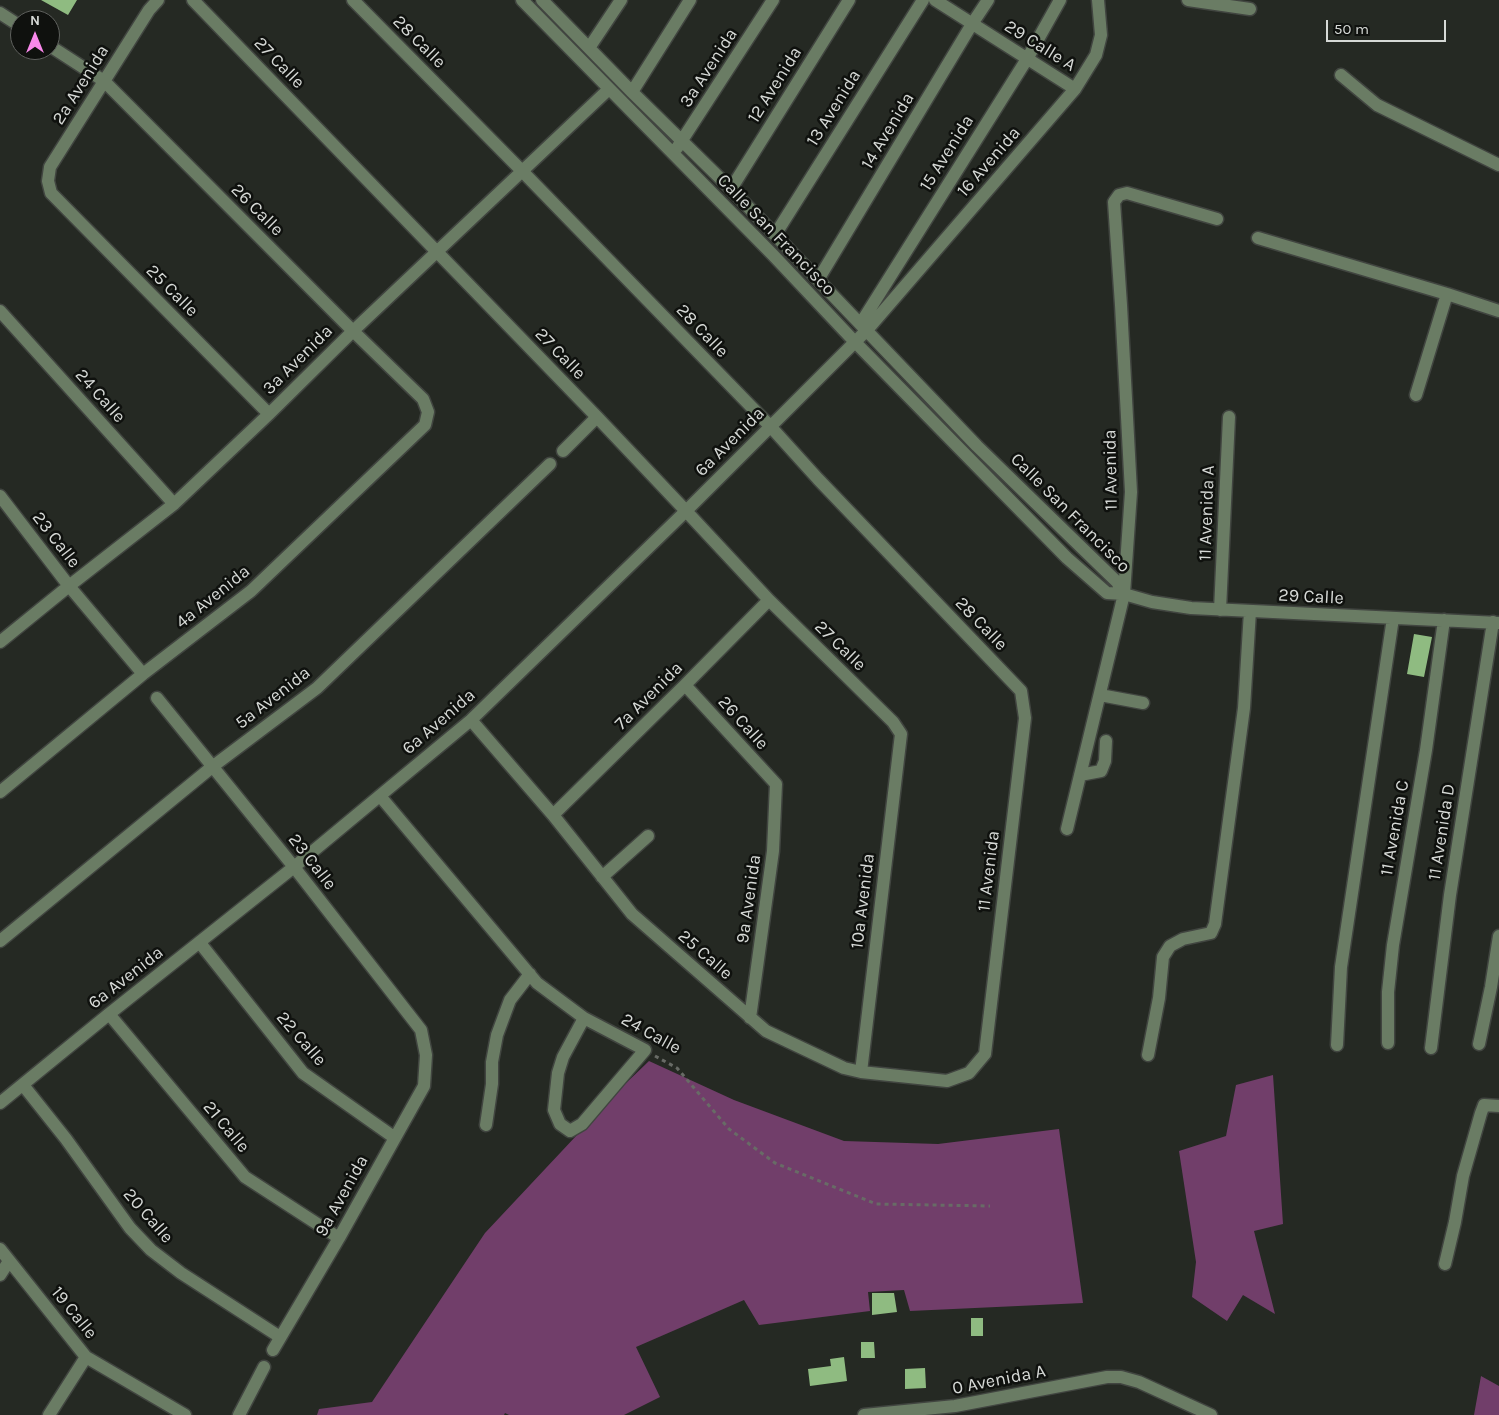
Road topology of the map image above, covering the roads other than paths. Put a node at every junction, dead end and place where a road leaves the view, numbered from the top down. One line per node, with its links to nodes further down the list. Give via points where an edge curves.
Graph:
1 (158, 0): 23 (street, 2a Avenida)
2 (193, 0): 36 (street, 27 Calle)
3 (353, 0): 30 (street, 28 Calle)
4 (522, 0): 24 (street, Calle San Francisco)
5 (542, 0): 16 (street, Calle San Francisco)
6 (621, 0): 19 (street)
7 (690, 0): 26 (street)
8 (773, 0): 27 (street, 3a Avenida)
9 (849, 0): 31 (street, 12 Avenida)
10 (923, 0): 34 (street, 13 Avenida)
11 (935, 0): 18 (street, 29 Calle A)
12 (988, 0): 18 (street, 14 Avenida)
13 (1060, 0): 21 (street, 15 Avenida)
14 (1098, 0): 25 (street, 16 Avenida, via 1101,35 1096,55)
15 (1188, 0): 17 (street)
16 (555, 5): 19 (street, Calle San Francisco)
17 (1250, 9)
18 (972, 24): 21 (street, 29 Calle A); 37 (street, 14 Avenida)
19 (589, 48): 26 (street, Calle San Francisco)
20 (60, 52): 23 (street, 26 Calle)
21 (1027, 59): 25 (street, 29 Calle A); 41 (street, 15 Avenida)
22 (1341, 75): 29 (street, via 1377,105)
23 (104, 81): 32 (street, 2a Avenida, via 50,167 48,181); 42 (street, 26 Calle)
24 (609, 89): 28 (street, Calle San Francisco); 30 (street, 3a Avenida)
25 (1075, 89): 41 (street, 16 Avenida)
26 (632, 92): 27 (street, Calle San Francisco)
27 (682, 142): 28 (street, 3a Avenida); 31 (street, Calle San Francisco)
28 (673, 154): 43 (street, Calle San Francisco)
29 (1499, 165)
30 (523, 172): 36 (street, 3a Avenida); 49 (street, 28 Calle)
31 (731, 189): 34 (street, Calle San Francisco)
32 (51, 193): 46 (street, 25 Calle)
33 (1217, 219): 56 (street, 11 Avenida, via 1127,193 1114,202 1131,492)
34 (775, 235): 37 (street, Calle San Francisco)
35 (1258, 238): 38 (street)
36 (437, 252): 42 (street, 3a Avenida); 47 (street, 27 Calle)
37 (818, 280): 41 (street, Calle San Francisco)
38 (1447, 294): 40 (street); 44 (street)
39 (0, 311): 53 (street, 24 Calle)
40 (1499, 311)
41 (864, 327): 43 (street, 6a Avenida); 56 (street, Calle San Francisco, via 977,446 1117,582)
42 (353, 331): 45 (street, 26 Calle, via 423,399); 46 (street, 3a Avenida)
43 (854, 341): 49 (street, 6a Avenida); 56 (street, Calle San Francisco, via 1067,558 1107,593)
44 (1416, 395)
45 (428, 412): 64 (street, 4a Avenida, via 425,425 252,591)
46 (269, 414): 53 (street, 3a Avenida)
47 (597, 417): 50 (street); 54 (street, 27 Calle)
48 (1229, 417): 58 (street, 11 Avenida A)
49 (770, 426): 54 (street, 6a Avenida); 66 (street, 28 Calle)
50 (563, 451)
51 (550, 464): 73 (street, 5a Avenida, via 316,688)
52 (0, 496): 55 (street, 23 Calle)
53 (174, 504): 55 (street, 3a Avenida)
54 (686, 510): 57 (street, 27 Calle); 70 (street, 6a Avenida)
55 (69, 586): 63 (street, 3a Avenida); 64 (street, 23 Calle)
56 (1124, 594): 58 (street, 29 Calle, via 1152,602); 67 (street, 11 Avenida)
57 (769, 600): 65 (street, 7a Avenida); 71 (street, 27 Calle, via 893,722)
58 (1220, 610): 59 (street, 29 Calle)
59 (1250, 611): 60 (street, 29 Calle); 96 (street, via 1244,708 1215,924 1211,933 1184,938 1170,946 1163,957)
60 (1393, 618): 61 (street, 29 Calle); 92 (street, via 1342,967)
61 (1444, 620): 62 (street, 29 Calle); 90 (street, 11 Avenida C, via 1393,945 1388,992)
62 (1496, 622): 93 (street, 11 Avenida D, via 1450,895)
63 (0, 642)
64 (143, 674): 76 (street, 4a Avenida)
65 (686, 685): 75 (street, 26 Calle); 78 (street, 7a Avenida)
66 (1021, 691): 94 (street, 11 Avenida, via 1025,718)
67 (1100, 695): 69 (street); 74 (street, 11 Avenida)
68 (157, 698): 73 (street, 23 Calle)
69 (1143, 703)
70 (471, 720): 77 (street, 6a Avenida); 78 (street, 25 Calle)
71 (901, 734): 97 (street, 10a Avenida)
72 (1106, 741): 74 (street, via 1106,761 1101,772)
73 (212, 767): 81 (street, 23 Calle); 84 (street, 5a Avenida)
74 (1080, 775): 79 (street, 11 Avenida)
75 (776, 784): 89 (street, 9a Avenida, via 773,851)
76 (0, 792)
77 (380, 796): 81 (street, 6a Avenida); 86 (street, 24 Calle)
78 (553, 815): 82 (street, 25 Calle)
79 (1067, 829)
80 (648, 836): 82 (street)
81 (294, 868): 85 (street, 6a Avenida); 95 (street, 23 Calle, via 421,1030)
82 (602, 877): 89 (street, 25 Calle, via 632,914)
83 (1499, 936): 91 (street)
84 (0, 941)
85 (200, 943): 87 (street, 6a Avenida); 102 (street, 22 Calle, via 303,1073)
86 (530, 974): 88 (street, 24 Calle, via 537,983); 101 (street, via 510,1000 497,1034)
87 (109, 1014): 98 (street, 6a Avenida); 103 (street, 21 Calle, via 244,1177)
88 (584, 1018): 88 (street, 24 Calle, via 645,1050 582,1124 570,1130 560,1124 554,1110 558,1073)
89 (750, 1018): 97 (street, 25 Calle, via 766,1031 844,1068)
90 (1388, 1043)
91 (1479, 1044)
92 (1337, 1045)
93 (1431, 1048)
94 (985, 1054): 97 (street, 25 Calle, via 969,1073 948,1081)
95 (426, 1055): 102 (street, 9a Avenida, via 424,1086)
96 (1148, 1056)
97 (861, 1072)
98 (22, 1085): 99 (street, 6a Avenida); 108 (street, 20 Calle, via 66,1139 130,1228 151,1250 181,1274)
99 (0, 1102)
100 (1499, 1106): 106 (street, via 1484,1105 1481,1113 1463,1176)
101 (486, 1126)
102 (395, 1138): 103 (street, 9a Avenida)
103 (339, 1238): 108 (street, 9a Avenida)
104 (0, 1249): 105 (street, 19 Calle)
105 (9, 1261): 107 (street); 110 (street, 19 Calle)
106 (1445, 1264)
107 (0, 1276)
108 (280, 1337): 109 (street, 9a Avenida)
109 (273, 1350)
110 (86, 1357): 112 (street); 113 (street, 19 Calle)
111 (264, 1367): 114 (street)
112 (49, 1415)
113 (184, 1415)
114 (239, 1415)
115 (864, 1415): 116 (street, 0 Avenida A, via 955,1406 1107,1377 1139,1382)
116 (1212, 1415)

